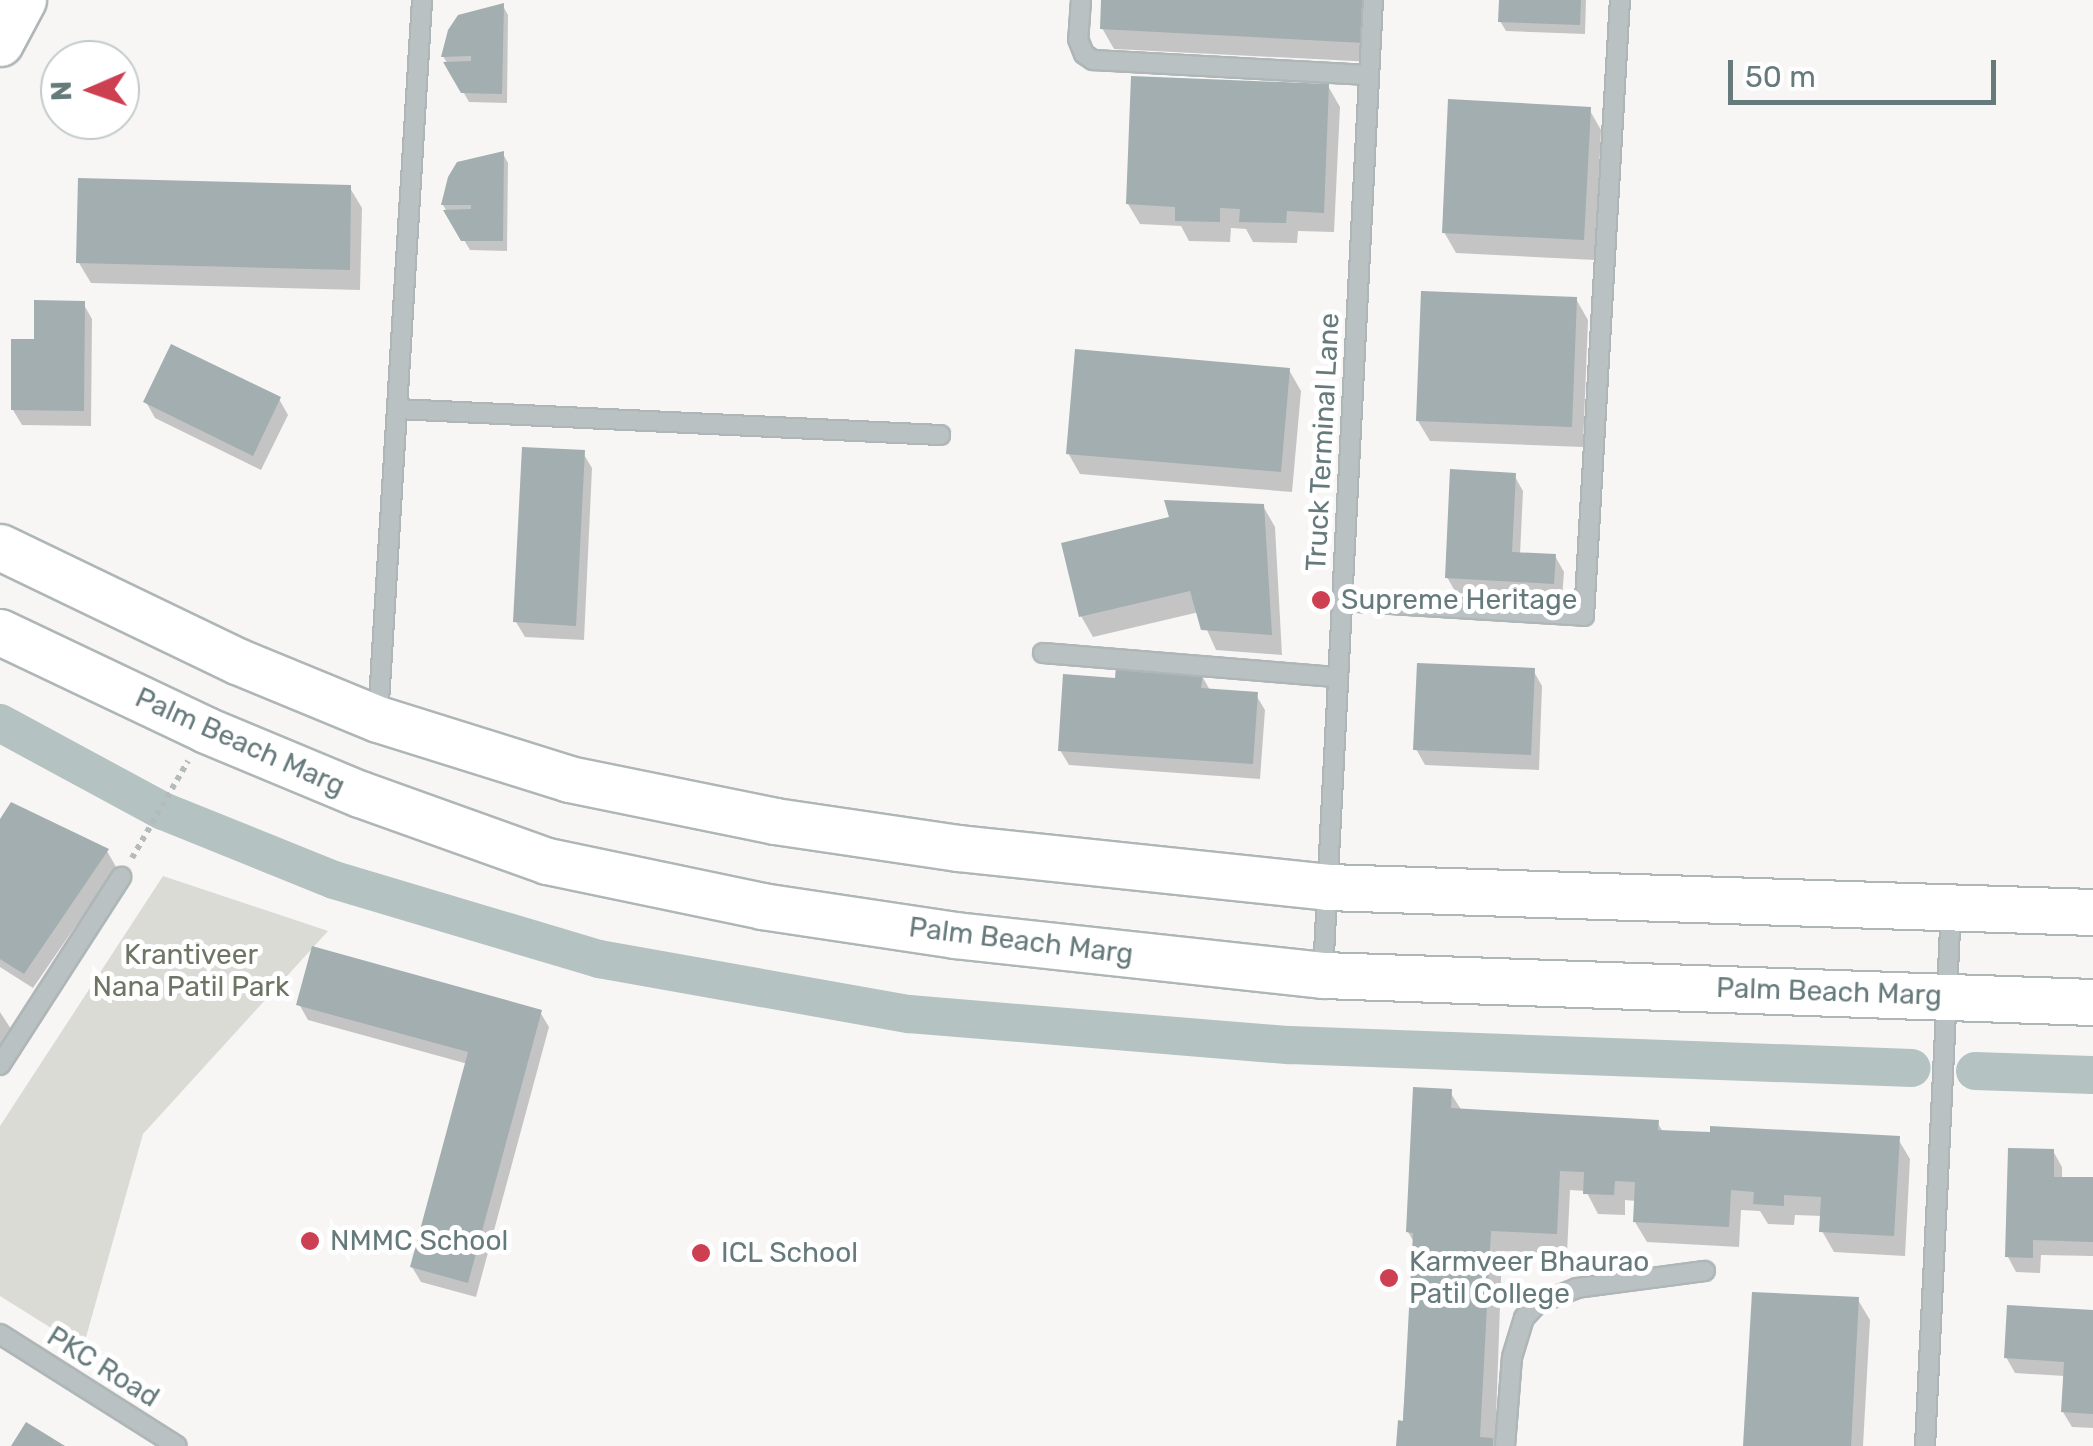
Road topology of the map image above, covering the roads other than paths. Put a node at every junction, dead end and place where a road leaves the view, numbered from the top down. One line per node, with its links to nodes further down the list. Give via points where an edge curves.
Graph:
1 (23, 0): 6 (main road)
2 (422, 0): 8 (street)
3 (1081, 0): 7 (street, via 1078,38 1093,60)
4 (1373, 0): 7 (street, Truck Terminal Lane)
5 (1620, 0): 11 (street, via 1584,616)
6 (0, 42)
7 (1369, 75): 11 (street, Truck Terminal Lane)
8 (397, 409): 9 (street); 15 (street)
9 (940, 435)
10 (0, 547): 15 (main road, via 237,661)
11 (1342, 601): 14 (street, Truck Terminal Lane)
12 (0, 632): 20 (main road, Palm Beach Marg, via 206,730 360,794 548,860 762,906 936,932)
13 (1042, 653): 14 (street)
14 (1338, 677): 17 (street, Truck Terminal Lane)
15 (378, 719): 17 (main road, via 570,779 775,821 958,848)
16 (121, 876): 23 (street)
17 (1327, 887): 18 (main road); 20 (street, Truck Terminal Lane)
18 (1951, 907): 19 (main road); 21 (street)
19 (2093, 912)
20 (1323, 974): 21 (main road, Palm Beach Marg)
21 (1946, 996): 22 (main road, Palm Beach Marg); 28 (street)
22 (2093, 1002)
23 (0, 1065)
24 (1705, 1271): 27 (street, via 1577,1288 1537,1304 1524,1318 1512,1357)
25 (0, 1334): 26 (street, PKC Road)
26 (176, 1446)
27 (1505, 1446)
28 (1924, 1446)

